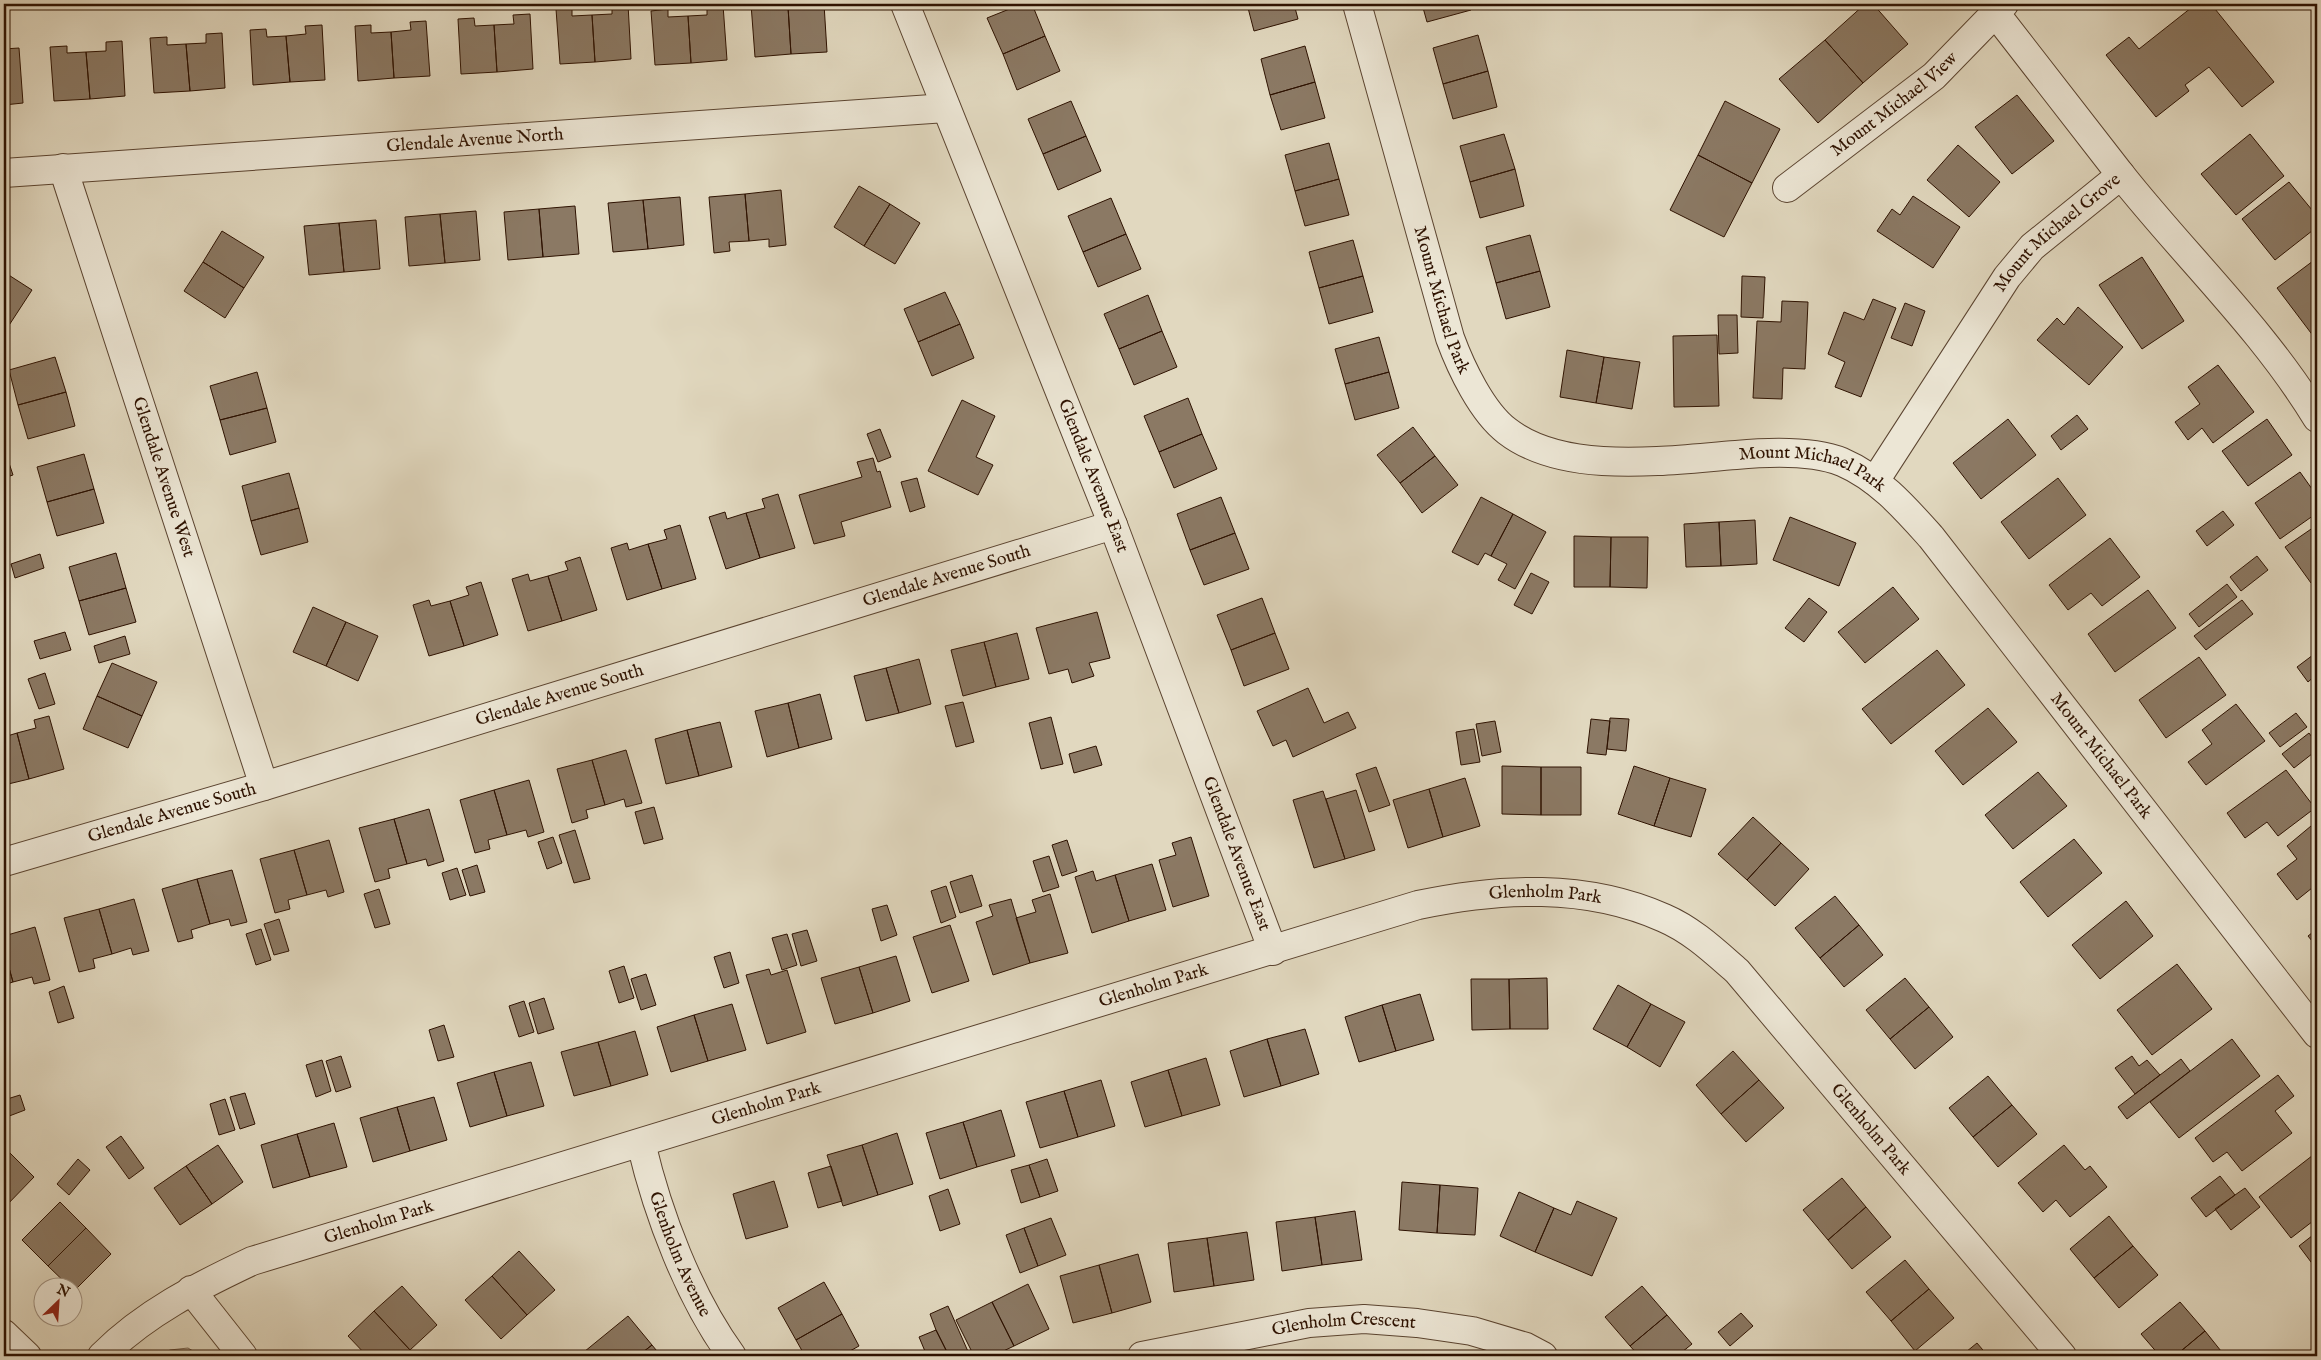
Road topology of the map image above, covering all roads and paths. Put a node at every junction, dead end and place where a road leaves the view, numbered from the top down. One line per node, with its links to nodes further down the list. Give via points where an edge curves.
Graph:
1 (905, 4): 4 (street, Glendale Avenue East)
2 (1357, 4): 10 (street, Mount Michael Park, via 1450,338 1464,376 1506,430 1528,445 1569,456 1646,461 1771,452 1840,462)
3 (2000, 9): 7 (street, Mount Michael View); 8 (street, Mount Michael View, via 1934,76)
4 (946, 108): 5 (street, Glendale Avenue North); 11 (street, Glendale Avenue East)
5 (63, 168): 6 (street, Glendale Avenue North); 12 (street, Glendale Avenue West)
6 (4, 173)
7 (2121, 175): 9 (street, Mount Michael Grove, via 2162,227 2266,345); 10 (street, Mount Michael Grove, via 2032,247)
8 (1787, 188)
9 (2317, 418)
10 (1875, 481): 15 (street, Mount Michael Park, via 1900,502 1932,537)
11 (1113, 525): 12 (street, Glendale Avenue South); 14 (street, Glendale Avenue East)
12 (264, 786): 13 (street, Glendale Avenue South)
13 (4, 862)
14 (1273, 951): 16 (street, Glenholm Park); 25 (street, Glenholm Park, via 1418,905 1466,895 1522,891 1576,894 1664,918 1699,938 1737,971)
15 (2317, 1034)
16 (642, 1143): 17 (street, Glenholm Park, via 252,1261); 22 (street, Glenholm Avenue, via 659,1204 684,1270 718,1337)
17 (191, 1290): 20 (street, Glenholm Park, via 124,1334); 21 (street)
18 (4, 1334): 19 (street)
19 (27, 1356)
20 (102, 1356)
21 (243, 1356)
22 (732, 1356)
23 (1142, 1356): 24 (street, Glenholm Crescent, via 1309,1323 1364,1319 1472,1332 1526,1347)
24 (1543, 1356)
25 (2062, 1356)

